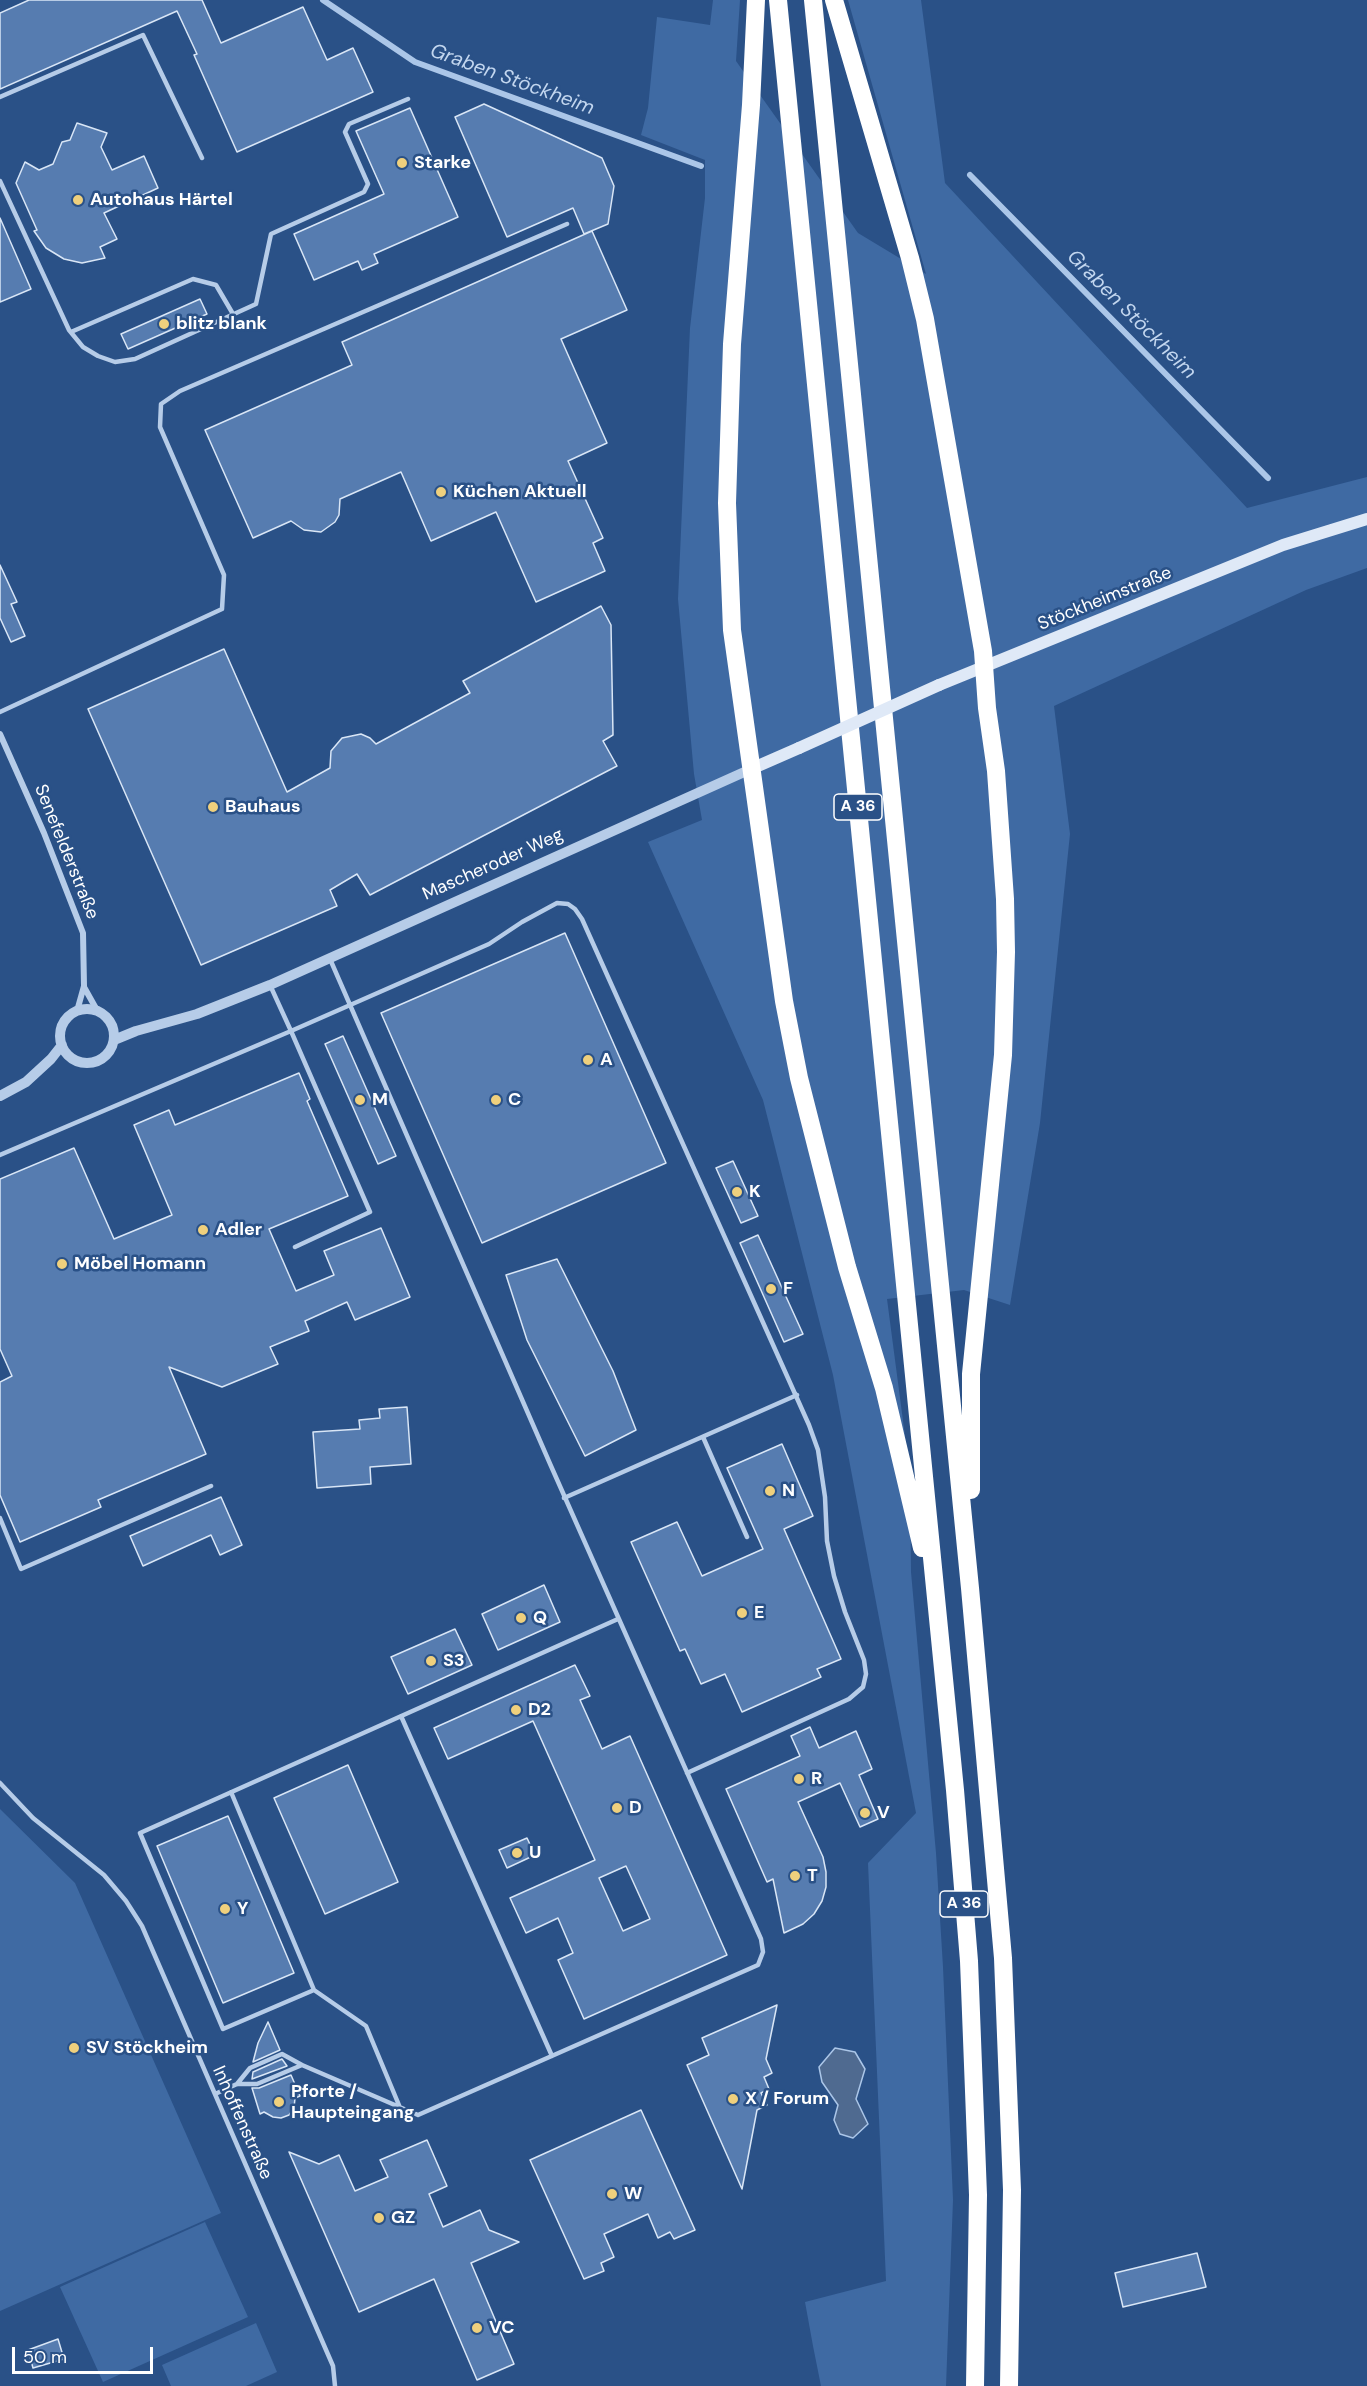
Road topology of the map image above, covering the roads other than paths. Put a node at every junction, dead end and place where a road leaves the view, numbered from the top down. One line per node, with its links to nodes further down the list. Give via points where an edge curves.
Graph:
1 (756, 0): 17 (highway, via 732,344 727,503 732,630)
2 (778, 0): 39 (highway, A 36)
3 (813, 0): 38 (highway, A 36)
4 (834, 0): 13 (highway, via 926,319)
5 (0, 97): 7 (lane, via 143,35)
6 (408, 99): 10 (lane, via 349,124 345,132 368,184 364,192 271,234 256,304)
7 (202, 158)
8 (0, 181): 11 (lane)
9 (567, 224): 14 (lane, via 180,391 161,405 160,427 224,575 222,609)
10 (234, 314): 11 (lane, via 135,359 115,362 83,347); 11 (lane, via 216,285 193,279)
11 (71, 332)
12 (1367, 519): 13 (main road, Stöckheimstraße, via 1284,545)
13 (984, 666): 15 (main road, Stöckheimstraße, bridge); 38 (highway, via 996,771 1006,951 1003,1055 971,1374)
14 (0, 712)
15 (860, 720): 17 (main road, Mascheroder Weg, bridge)
16 (0, 734): 20 (street, Senefelderstraße, via 83,933)
17 (751, 769): 18 (street, Mascheroder Weg); 39 (highway, via 784,1001 799,1078 847,1267 884,1388)
18 (330, 959): 19 (street, Mascheroder Weg); 21 (lane)
19 (270, 985): 24 (lane); 25 (street, Mascheroder Weg, via 197,1014)
20 (84, 986): 22 (street, Senefelderstraße); 23 (street, Senefelderstraße)
21 (349, 1006): 24 (lane); 32 (lane, via 489,944 557,903 575,909); 35 (lane)
22 (77, 1011): 23 (street); 26 (street, via 65,1021)
23 (98, 1012): 25 (street, via 110,1022)
24 (291, 1031): 30 (lane); 31 (lane, via 370,1212)
25 (114, 1035): 27 (street, via 107,1055 100,1060 84,1063)
26 (62, 1045): 27 (street); 28 (street)
27 (69, 1056): 28 (street)
28 (51, 1059): 29 (street, via 26,1082)
29 (0, 1096)
30 (0, 1155)
31 (295, 1247)
32 (797, 1395): 33 (lane); 42 (lane, via 818,1450 827,1541 845,1612 864,1660 863,1687 830,1710)
33 (703, 1437): 35 (lane); 37 (lane)
34 (211, 1486): 36 (lane, via 21,1569)
35 (564, 1498): 40 (lane)
36 (0, 1518)
37 (747, 1537)
38 (970, 1588): 53 (highway, A 36, via 1003,1958 1012,2190)
39 (938, 1614): 52 (highway, A 36, via 969,1961 978,2195)
40 (618, 1619): 41 (lane); 42 (lane)
41 (401, 1716): 44 (lane); 46 (lane)
42 (687, 1773): 46 (lane, via 761,1939 763,1952 758,1965)
43 (0, 1783): 49 (lane, Inhoffenstraße, via 33,1818 104,1875 126,1901 142,1926)
44 (231, 1792): 45 (lane); 45 (lane, via 140,1833 223,2029)
45 (315, 1990): 50 (lane, via 366,2026)
46 (552, 2056): 50 (lane, via 418,2115)
47 (302, 2065): 48 (lane, via 257,2084); 48 (lane, via 282,2054 250,2068); 50 (lane)
48 (237, 2084): 49 (lane)
49 (215, 2094): 51 (lane, Inhoffenstraße, via 333,2366)
50 (401, 2110)
51 (334, 2386)
52 (975, 2386)
53 (1009, 2386)

